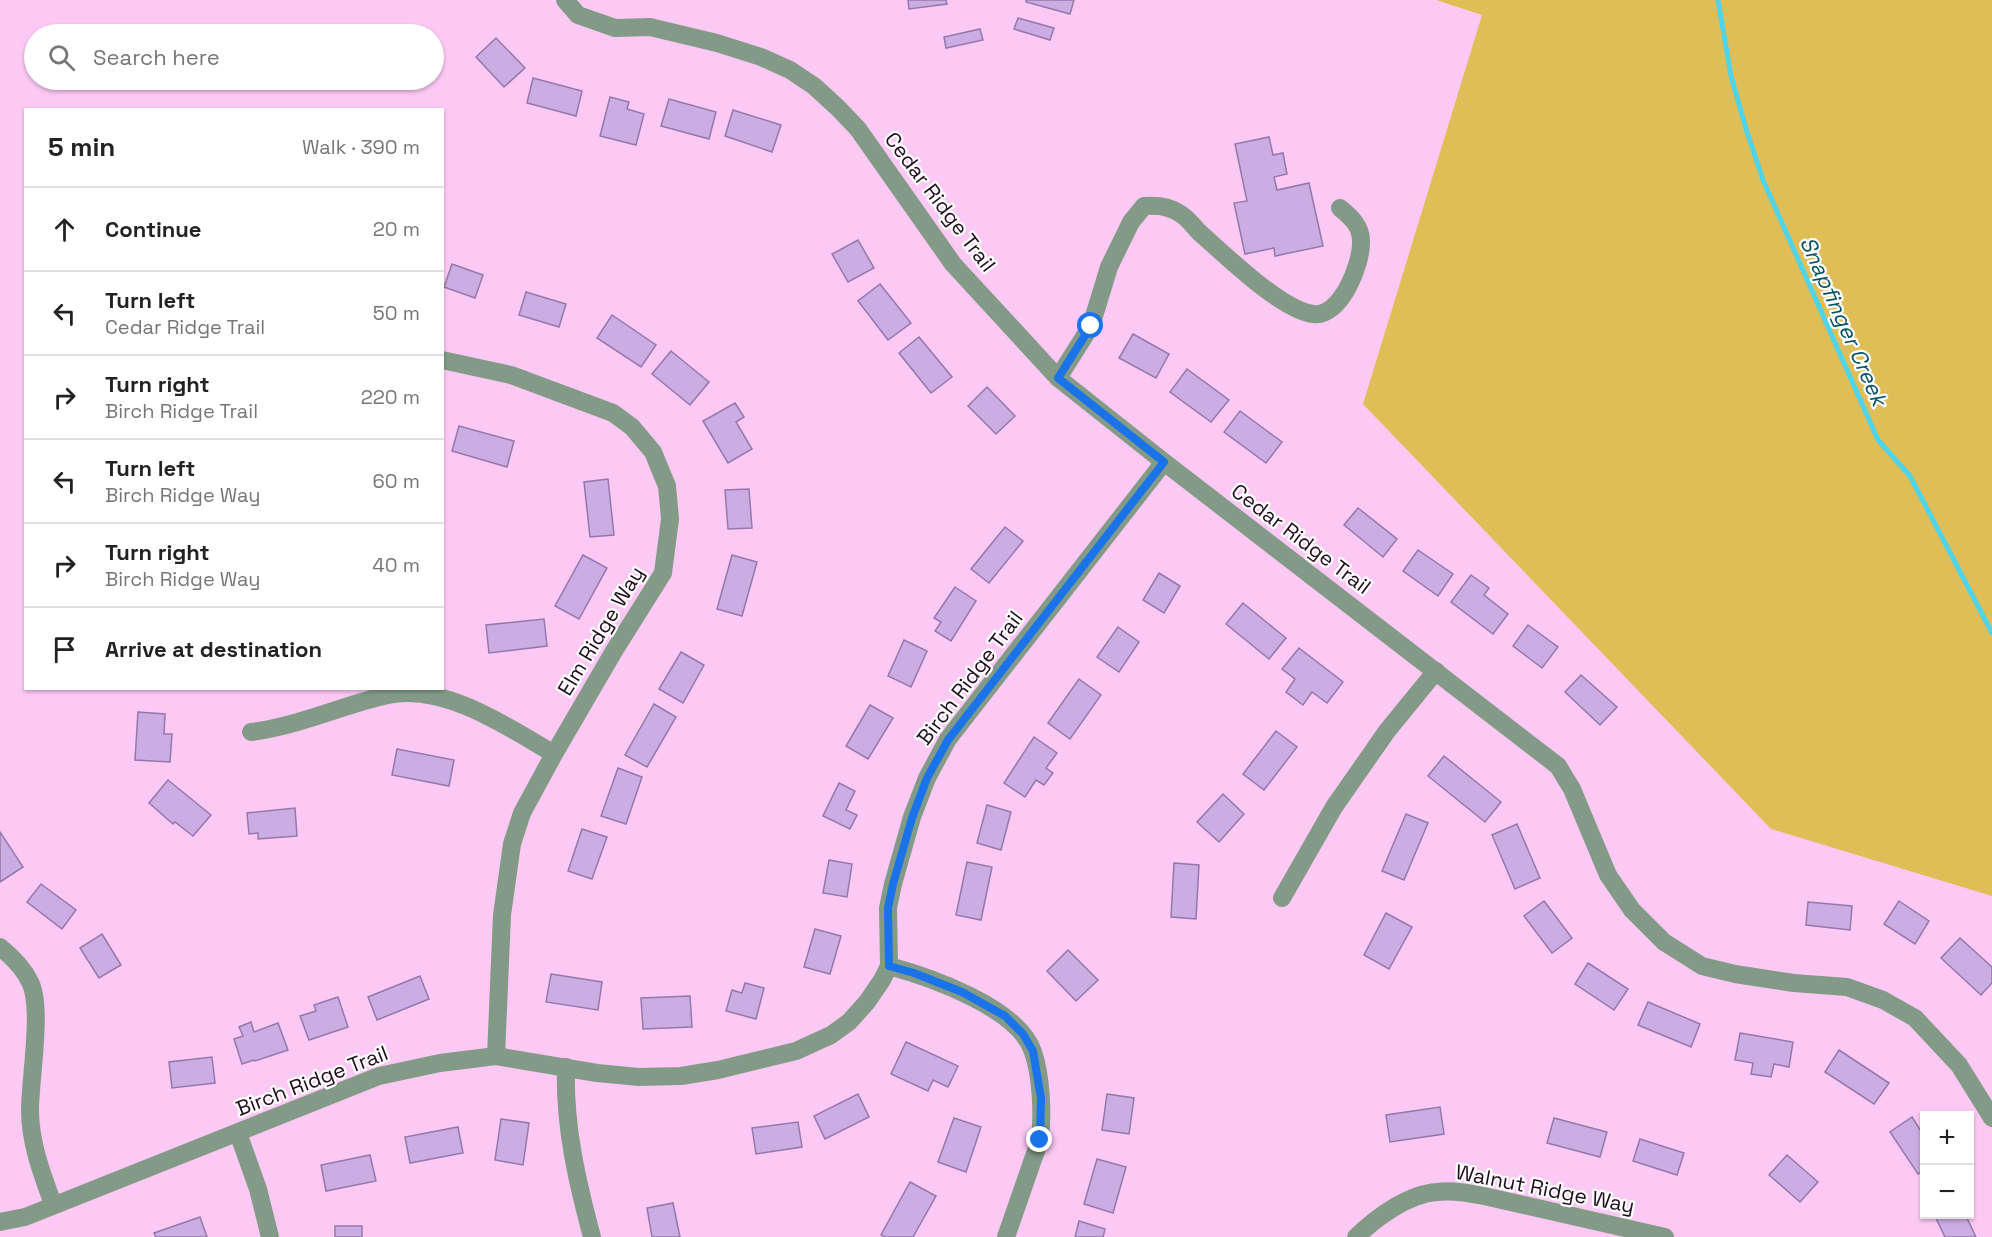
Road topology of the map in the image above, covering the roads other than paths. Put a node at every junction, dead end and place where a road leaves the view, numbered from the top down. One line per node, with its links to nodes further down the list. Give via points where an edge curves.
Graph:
1 (565, 0): 4 (street, Cedar Ridge Trail, via 578,15 615,28 650,27 717,43 790,70 814,86 858,129 953,264)
2 (1340, 208): 4 (street, via 1355,220 1361,241 1356,266 1345,295 1331,310 1315,315 1294,308 1268,289 1179,212 1157,205 1144,206 1131,222 1109,267 1091,326)
3 (444, 360): 8 (street, Elm Ridge Way, via 511,375 613,413 632,427 653,452 668,486 670,519 663,573)
4 (1058, 378): 5 (street, Cedar Ridge Trail)
5 (1164, 462): 6 (street, Cedar Ridge Trail); 11 (street, Birch Ridge Trail, via 948,740 927,778 888,908)
6 (1436, 671): 9 (street, via 1334,807); 14 (street, Cedar Ridge Trail, via 1558,766 1572,789 1608,875 1632,910 1664,942 1702,966 1794,983 1847,987 1883,999 1915,1018 1959,1065)
7 (251, 732): 8 (street, via 276,729 390,694 424,694 457,702)
8 (554, 754): 12 (street, Elm Ridge Way, via 522,813 512,844 502,915)
9 (1282, 898)
10 (0, 947): 16 (street, via 30,981 36,1000 30,1112 36,1154)
11 (889, 966): 13 (street, Birch Ridge Trail, via 882,981 849,1022 796,1051 681,1076 639,1077); 20 (street, via 962,992 1005,1016 1033,1051 1041,1098 1040,1140)
12 (496, 1056): 13 (street, Birch Ridge Trail); 15 (street, Birch Ridge Trail, via 379,1076)
13 (566, 1067): 19 (street, via 568,1128)
14 (1992, 1118)
15 (238, 1133): 16 (street, Birch Ridge Trail); 18 (street)
16 (53, 1204): 17 (street, Birch Ridge Trail)
17 (0, 1222)
18 (270, 1237)
19 (592, 1237)
20 (1006, 1237)
21 (1356, 1237): 22 (street, Walnut Ridge Way, via 1384,1212 1419,1196 1457,1191)
22 (1665, 1237)

